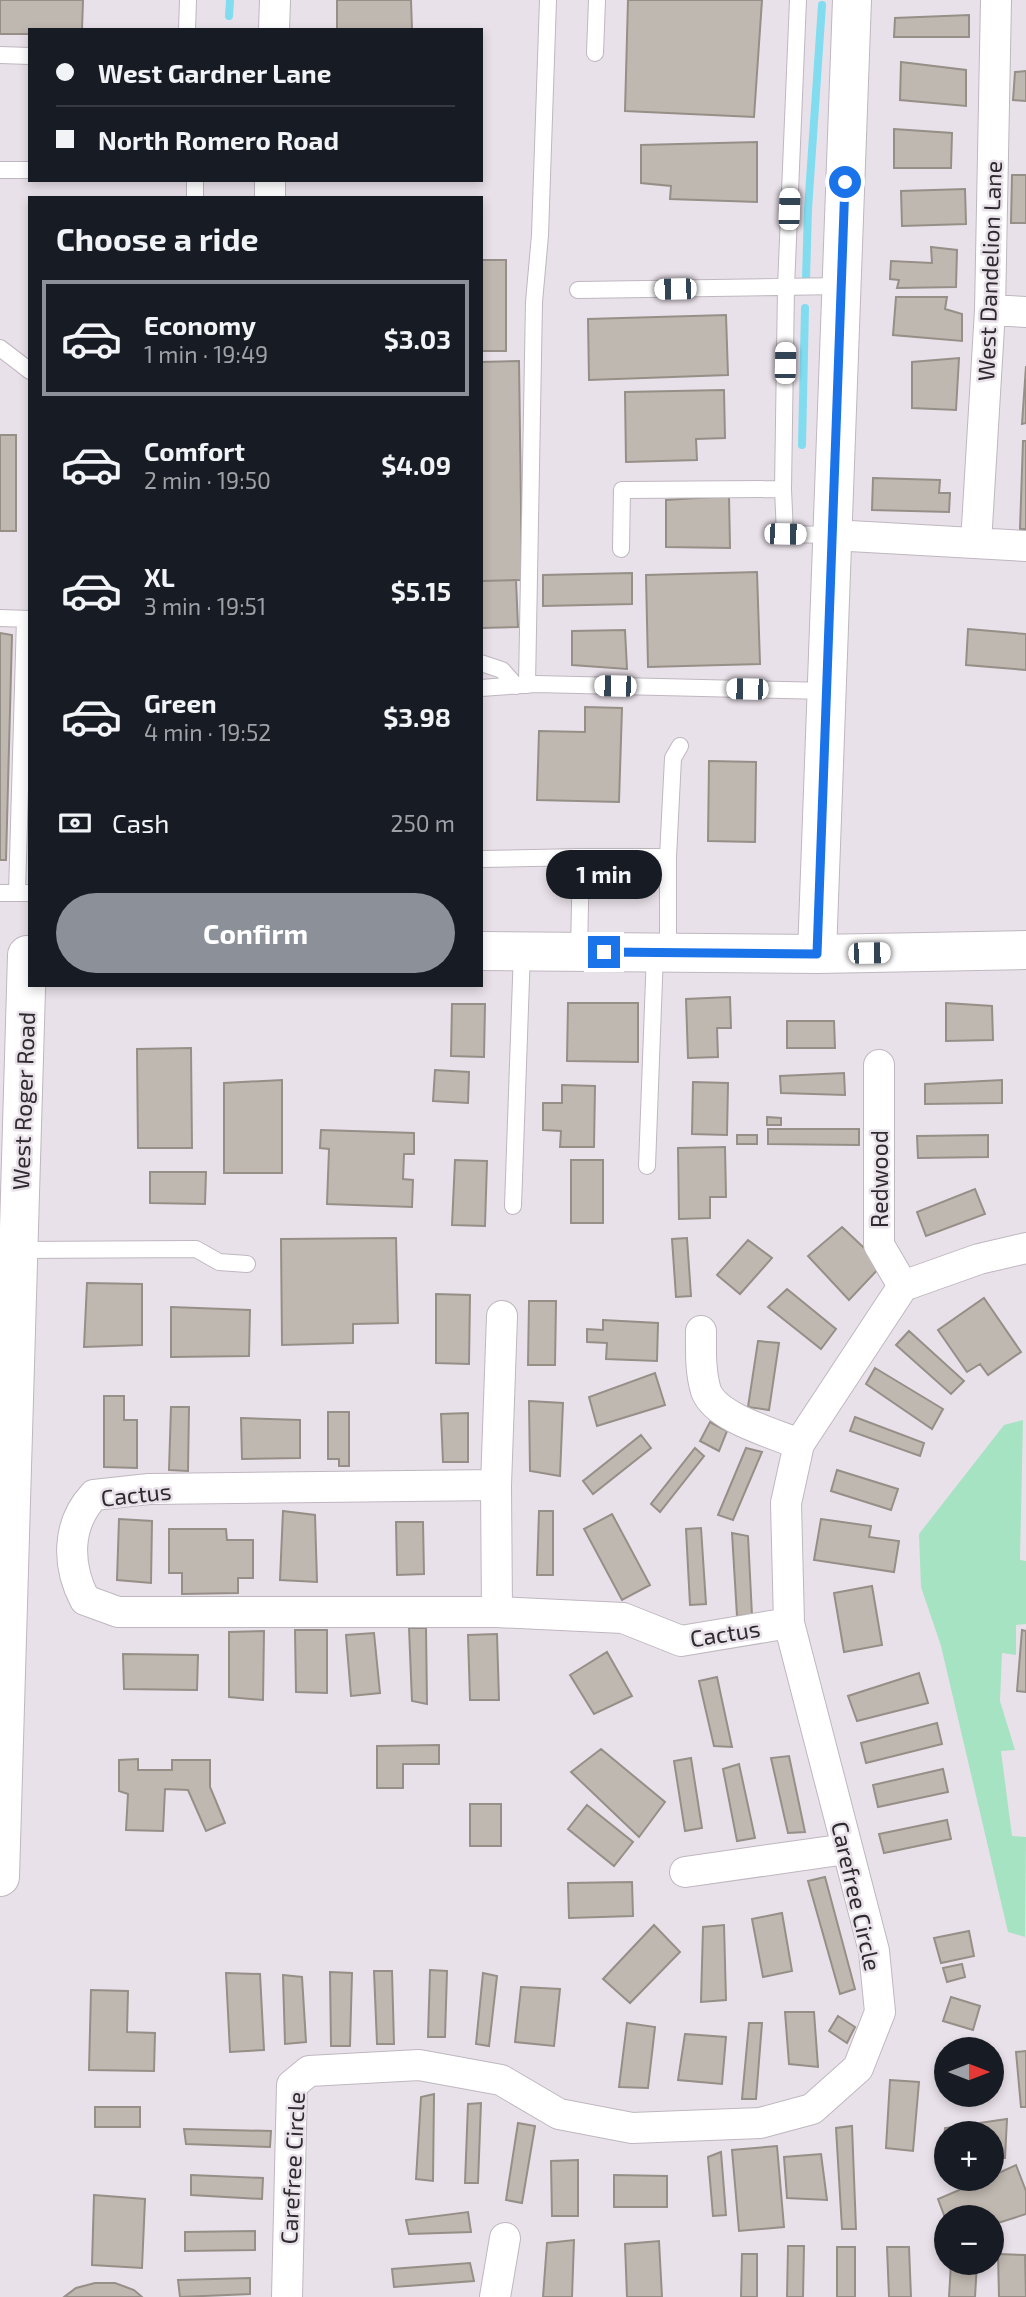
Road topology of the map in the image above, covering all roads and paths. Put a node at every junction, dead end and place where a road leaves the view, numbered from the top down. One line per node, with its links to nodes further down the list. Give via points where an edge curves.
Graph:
1 (188, 0): 8 (lane)
2 (275, 0): 9 (street)
3 (548, 0): 30 (lane)
4 (597, 0): 10 (lane)
5 (798, 0): 16 (lane)
6 (852, 0): 15 (street)
7 (996, 0): 18 (street, West Dandelion Lane)
8 (187, 28)
9 (274, 28)
10 (595, 53)
11 (0, 55): 12 (lane)
12 (28, 56)
13 (0, 170): 14 (lane)
14 (28, 170)
15 (841, 286): 16 (lane); 23 (street)
16 (786, 287): 17 (lane); 22 (lane)
17 (578, 290)
18 (990, 310): 19 (street); 24 (street, West Dandelion Lane)
19 (1026, 312)
20 (0, 348): 21 (lane)
21 (28, 369)
22 (783, 489): 23 (lane, via 785,534); 26 (lane, via 622,490)
23 (832, 535): 24 (street); 32 (street)
24 (976, 542): 25 (street)
25 (1026, 546)
26 (621, 549)
27 (0, 618): 28 (lane)
28 (27, 619): 37 (lane)
29 (483, 664): 30 (lane, via 502,670)
30 (522, 685): 31 (lane); 32 (lane)
31 (483, 688)
32 (827, 691): 43 (street)
33 (680, 746): 35 (lane, via 673,758)
34 (581, 858): 35 (lane); 36 (lane); 41 (lane)
35 (668, 858): 42 (lane)
36 (483, 859)
37 (15, 893)
38 (1026, 950): 43 (street)
39 (483, 951): 40 (street)
40 (522, 951): 41 (street); 49 (lane)
41 (579, 952): 42 (street)
42 (662, 953): 43 (street); 48 (lane)
43 (817, 954)
44 (19, 955): 47 (street, West Roger Road)
45 (0, 1027): 47 (street)
46 (879, 1065): 53 (street, Redwood, via 879,1244)
47 (23, 1080): 50 (street, West Roger Road)
48 (648, 1166)
49 (513, 1206)
50 (12, 1237): 52 (lane, via 196,1249 219,1262); 57 (street, West Roger Road)
51 (1026, 1248): 53 (street)
52 (247, 1264)
53 (903, 1286): 56 (street, Carefree Circle)
54 (502, 1316): 58 (street)
55 (701, 1331): 56 (street, via 701,1371 716,1408)
56 (799, 1444): 60 (street, Carefree Circle, via 786,1503)
57 (6, 1481): 61 (street, West Roger Road)
58 (496, 1485): 59 (street); 59 (street, Cactus, via 149,1489 94,1495 80,1510 74,1532 74,1578 85,1600 118,1612)
59 (497, 1612): 60 (street, Cactus, via 623,1618 681,1641)
60 (789, 1623): 62 (street, Carefree Circle)
61 (2, 1738): 64 (street, West Roger Road)
62 (846, 1849): 63 (street); 66 (street, Carefree Circle, via 874,1951 880,2012 858,2068 812,2109 760,2123 632,2127 559,2114 501,2080 419,2065 309,2071 292,2085)
63 (685, 1872)
64 (0, 1877)
65 (505, 2238): 67 (street)
66 (287, 2297)
67 (495, 2297)

